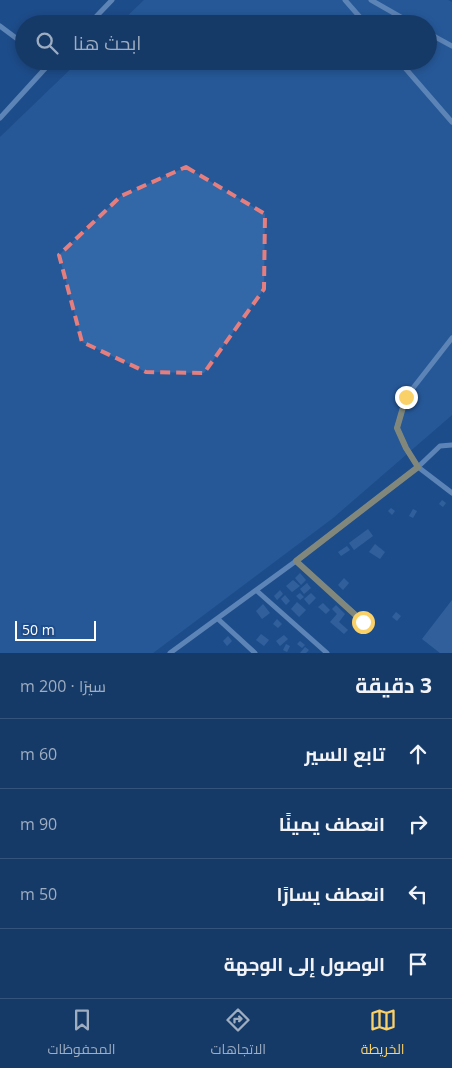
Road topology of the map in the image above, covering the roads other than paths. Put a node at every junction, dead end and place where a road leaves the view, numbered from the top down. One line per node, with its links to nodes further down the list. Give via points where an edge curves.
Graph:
1 (112, 0): 4 (street)
2 (345, 0): 5 (street)
3 (371, 0): 6 (street)
4 (98, 15)
5 (358, 15)
6 (397, 15)
7 (0, 26): 8 (street)
8 (15, 37)
9 (437, 38): 10 (street)
10 (452, 46)
11 (42, 70): 13 (street)
12 (407, 70): 14 (street)
13 (0, 118)
14 (452, 122)
15 (452, 338): 17 (street, via 406,397 397,428)
16 (452, 445): 17 (street, via 440,446)
17 (418, 467): 18 (street); 19 (street)
18 (452, 493)
19 (296, 561): 20 (street); 22 (street)
20 (257, 591): 21 (street); 25 (street)
21 (218, 618): 23 (street); 24 (street)
22 (363, 622)
23 (170, 653)
24 (255, 653)
25 (327, 653)

